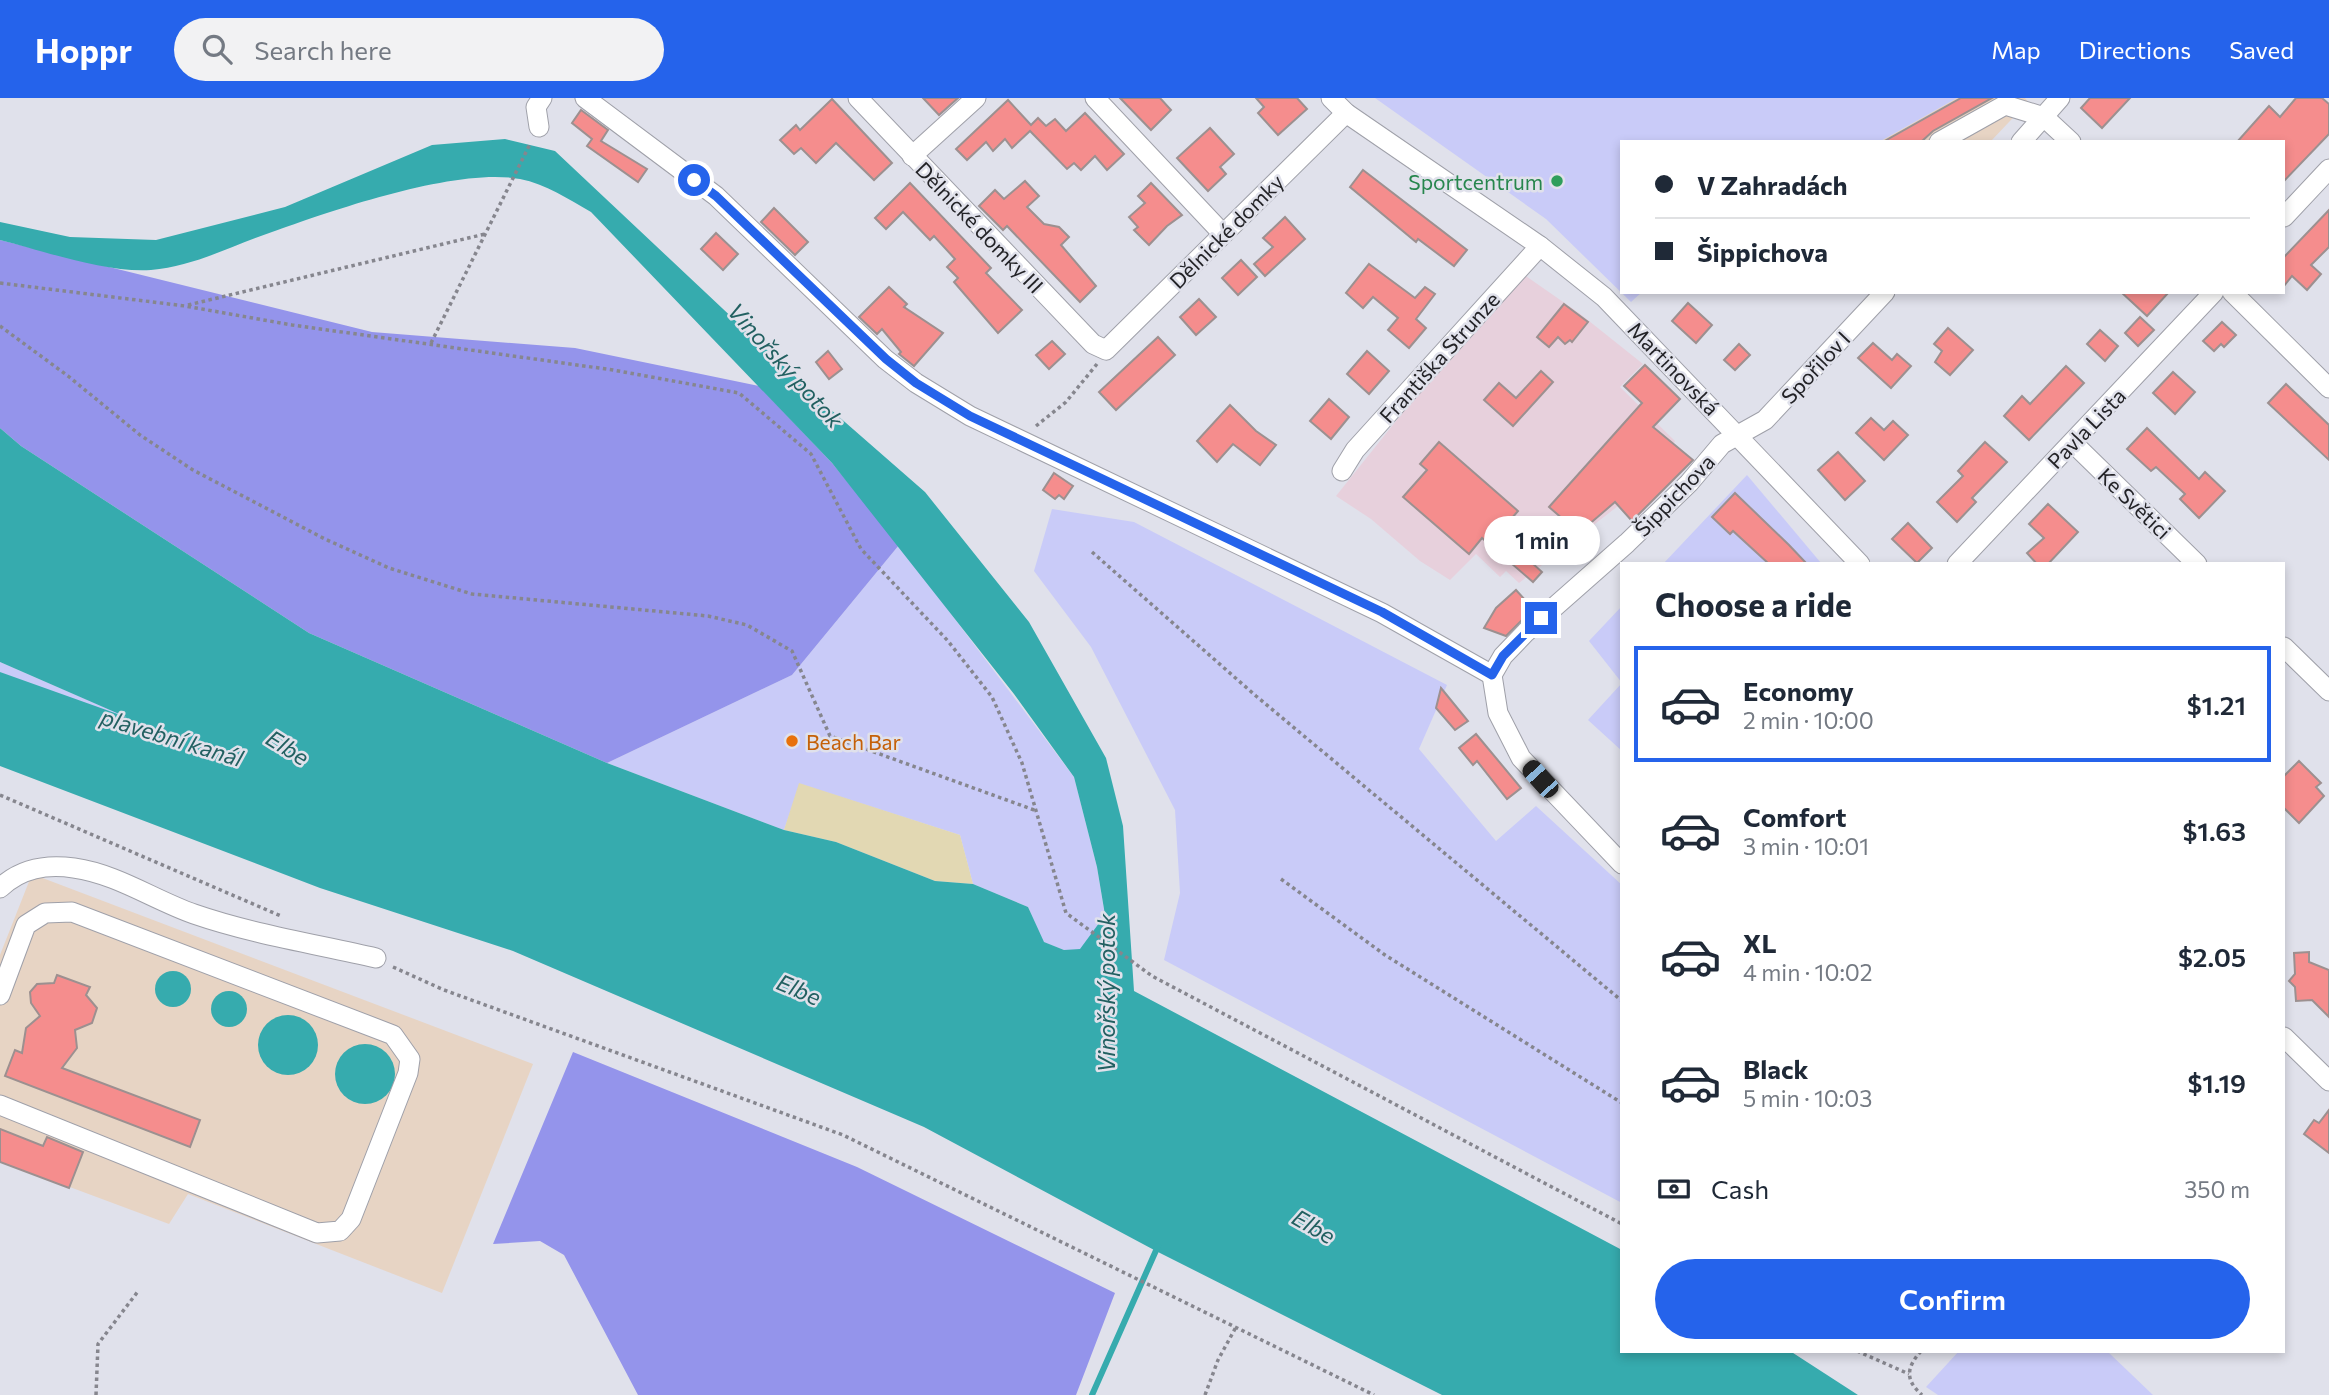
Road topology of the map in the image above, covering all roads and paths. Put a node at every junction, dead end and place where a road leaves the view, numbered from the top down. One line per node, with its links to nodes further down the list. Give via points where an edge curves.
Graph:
1 (542, 98): 10 (street, via 536,107)
2 (585, 98): 31 (street, via 716,196 916,383)
3 (858, 98): 14 (street, Dělnické domky III)
4 (976, 98): 14 (street)
5 (1095, 98): 18 (street)
6 (1331, 98): 8 (street, Martinovská)
7 (2060, 98): 9 (street)
8 (1346, 113): 18 (street, Dělnické domky); 19 (street, Martinovská)
9 (2044, 117): 11 (street, via 2005,105); 12 (street); 13 (street)
10 (537, 131): 17 (path)
11 (1943, 140)
12 (2023, 140)
13 (2069, 140)
14 (912, 156): 27 (street, Dělnické domky III, via 1093,344)
15 (2329, 169): 16 (street)
16 (2285, 216)
17 (485, 233): 24 (path); 26 (path)
18 (1223, 234): 27 (street, Dělnické domky)
19 (1540, 246): 30 (street, Martinovská, via 1604,296); 33 (street, Františka Strunze, via 1355,450)
20 (0, 283): 24 (path)
21 (1883, 294): 30 (street, Spořilov I, via 1765,421)
22 (2212, 294): 32 (street, Pavla Lista)
23 (2234, 294): 29 (street)
24 (185, 306): 26 (path)
25 (0, 326): 42 (path, via 139,435 193,470 325,540 389,568 472,594 708,616 747,625 792,651 830,736)
26 (431, 343): 42 (path, via 739,393 811,454 861,550 948,641 992,697 1022,763)
27 (1106, 350)
28 (1084, 383): 31 (path)
29 (2329, 388)
30 (1738, 434): 35 (street, Martinovská); 39 (street, Šippichova, via 1722,444 1627,543 1526,632)
31 (1018, 440): 39 (street, via 1382,612)
32 (2073, 443): 36 (street, Pavla Lista); 37 (street, Ke Světici)
33 (1342, 471)
34 (1092, 552): 49 (path, via 1256,696)
35 (1858, 562)
36 (1959, 562)
37 (2195, 562)
38 (2285, 648): 40 (street)
39 (1492, 675): 43 (street, via 1502,723 1521,758)
40 (2329, 691)
41 (0, 795): 46 (path)
42 (1037, 811): 54 (path, via 1066,914 1152,976)
43 (1620, 862)
44 (1281, 879): 52 (path, via 1385,955)
45 (0, 888): 47 (street, via 13,875 43,866 74,868 105,876 193,914)
46 (286, 919)
47 (376, 958): 56 (path, via 444,990 843,1135)
48 (0, 995): 53 (street, via 26,925 45,913 72,912 393,1035 410,1059 351,1219 340,1231 317,1233)
49 (1620, 999)
50 (2285, 1038): 51 (street)
51 (2329, 1081)
52 (1620, 1102)
53 (0, 1105)
54 (1620, 1223)
55 (138, 1290): 60 (path, via 98,1344)
56 (1236, 1326): 61 (path); 62 (path)
57 (1862, 1353): 59 (path)
58 (1919, 1353): 59 (path, via 1910,1363)
59 (1909, 1374): 63 (path, via 1909,1381)
60 (96, 1395)
61 (1205, 1395)
62 (1374, 1395)
63 (1922, 1395)

